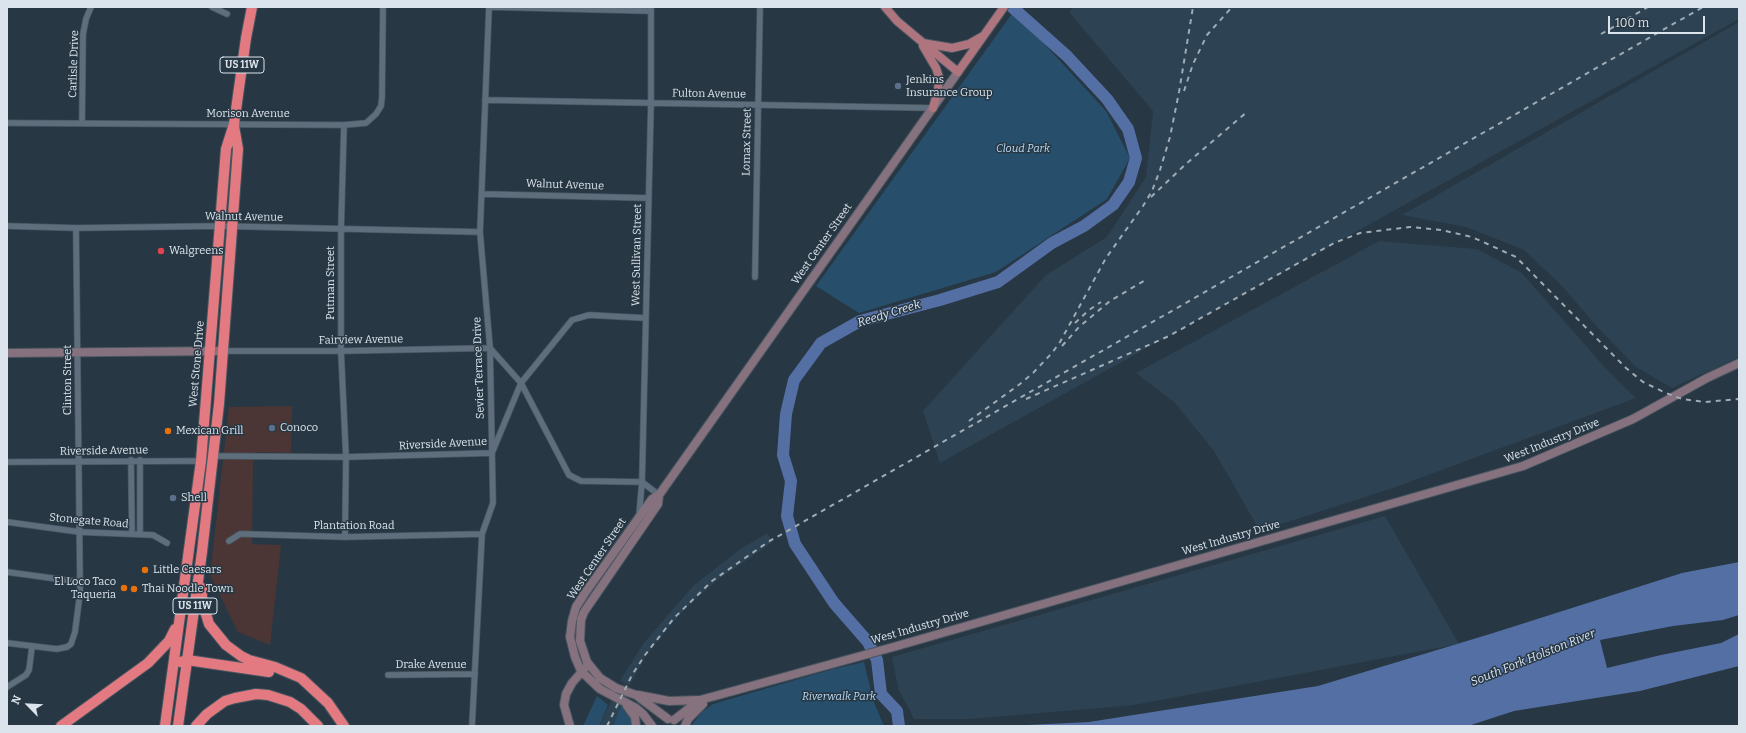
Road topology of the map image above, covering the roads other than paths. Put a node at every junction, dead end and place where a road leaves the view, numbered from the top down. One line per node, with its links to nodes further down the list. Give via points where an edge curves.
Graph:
1 (91, 7): 19 (street, Carlisle Drive, via 84,34)
2 (212, 7): 10 (street)
3 (252, 7): 20 (highway, West Stone Drive / US 11W)
4 (383, 7): 21 (street, Morison Avenue, via 381,106 366,124)
5 (489, 7): 9 (street); 14 (street, Sevier Terrace Drive)
6 (760, 7): 16 (street, Lomax Street)
7 (884, 7): 12 (main road)
8 (1004, 7): 11 (main road, West Center Street)
9 (651, 9): 15 (street, West Sullivan Street)
10 (227, 14)
11 (985, 35): 12 (main road, via 969,44 952,48); 13 (main road, West Center Street)
12 (921, 42): 13 (main road); 17 (main road, via 939,76)
13 (958, 72): 17 (main road, West Center Street)
14 (486, 100): 15 (street, Fulton Avenue); 22 (street, Sevier Terrace Drive)
15 (651, 102): 16 (street, Fulton Avenue); 23 (street, West Sullivan Street)
16 (758, 105): 17 (street, Fulton Avenue); 30 (street, Lomax Street)
17 (933, 108): 50 (main road, West Center Street)
18 (7, 123): 19 (street, Morison Avenue)
19 (82, 123): 20 (street, Morison Avenue)
20 (234, 124): 21 (street, Morison Avenue); 25 (highway, West Stone Drive / US 11W, via 226,148); 26 (highway, West Stone Drive / US 11W, via 238,149)
21 (344, 125): 28 (street, Putman Street)
22 (482, 194): 23 (street, Walnut Avenue); 29 (street, Sevier Terrace Drive)
23 (648, 198): 31 (street, West Sullivan Street)
24 (7, 226): 27 (street, Walnut Avenue)
25 (219, 226): 26 (street, Walnut Avenue); 27 (street, Walnut Avenue); 33 (highway, West Stone Drive / US 11W)
26 (232, 227): 28 (street, Walnut Avenue); 34 (highway, West Stone Drive / US 11W)
27 (76, 228): 36 (street, Clinton Street)
28 (341, 230): 29 (street, Walnut Avenue); 35 (street, Putman Street)
29 (480, 232): 32 (street, Sevier Terrace Drive)
30 (755, 277)
31 (645, 318): 39 (street, Riverside Avenue, via 588,315 572,320); 49 (street, West Sullivan Street)
32 (490, 348): 35 (street, Fairview Avenue); 39 (street); 41 (street, Sevier Terrace Drive)
33 (210, 351): 34 (main road, Fairview Avenue); 36 (main road, Fairview Avenue); 40 (highway, West Stone Drive / US 11W)
34 (223, 351): 35 (street, Fairview Avenue); 42 (highway, West Stone Drive / US 11W)
35 (341, 351): 43 (street, Putman Street)
36 (78, 352): 37 (main road, Fairview Avenue); 46 (street, Clinton Street)
37 (7, 353)
38 (1739, 363): 76 (main road, West Industry Drive, via 1633,419 1523,466)
39 (521, 384): 41 (street, Riverside Avenue); 49 (street, via 569,475 581,482)
40 (206, 404): 42 (highway, via 210,416 208,448); 47 (highway, West Stone Drive / US 11W)
41 (492, 453): 43 (street, Riverside Avenue); 56 (street, Sevier Terrace Drive, via 493,503)
42 (214, 456): 43 (street, Riverside Avenue); 57 (highway, West Stone Drive / US 11W)
43 (346, 457): 58 (street, Putman Street)
44 (131, 460): 45 (street, Riverside Avenue); 46 (street, Riverside Avenue); 54 (street)
45 (140, 460): 47 (street, Riverside Avenue); 55 (street)
46 (78, 461): 48 (street, Riverside Avenue); 53 (street, Clinton Street)
47 (201, 461): 57 (highway, via 207,470 200,527); 64 (highway, West Stone Drive / US 11W)
48 (7, 462)
49 (642, 482): 50 (street); 51 (street, West Sullivan Street)
50 (660, 495): 51 (main road, West Center Street, via 652,499); 68 (main road, West Center Street, via 658,504 584,612 580,641)
51 (639, 516): 70 (main road, West Center Street, via 576,607 570,637 575,658)
52 (7, 522): 53 (street, Stonegate Road)
53 (80, 532): 54 (street, Stonegate Road); 63 (street, Clinton Street)
54 (132, 534): 55 (street, Stonegate Road)
55 (140, 534): 60 (street, Stonegate Road, via 153,535)
56 (482, 534): 58 (street, Plantation Road); 71 (street, Sevier Terrace Drive)
57 (204, 537): 61 (highway, West Stone Drive / US 11W)
58 (345, 537): 59 (street, Plantation Road, via 240,534)
59 (228, 541)
60 (167, 543)
61 (202, 552): 67 (highway, West Stone Drive / US 11W); 74 (highway, via 202,601 209,624 220,639 241,656 291,672)
62 (7, 572): 63 (street)
63 (80, 582): 66 (street, Clinton Street, via 75,632 71,644 61,649)
64 (178, 626): 69 (highway, West Stone Drive / US 11W); 80 (highway, via 148,663)
65 (7, 643): 66 (street)
66 (32, 647): 73 (street, via 26,675)
67 (187, 660): 69 (highway); 74 (highway, via 279,674); 82 (highway, West Stone Drive / US 11W)
68 (589, 665): 70 (main road); 75 (main road, West Center Street, via 608,684)
69 (172, 667): 81 (highway, West Stone Drive / US 11W)
70 (582, 672): 78 (main road, West Center Street, via 600,689); 87 (main road, via 566,694 564,705)
71 (475, 674): 72 (street, Drake Avenue); 86 (street, Sevier Terrace Drive)
72 (388, 675)
73 (7, 687)
74 (316, 690): 85 (highway)
75 (636, 695): 77 (main road, via 669,701); 79 (main road, West Center Street)
76 (715, 696): 77 (main road, West Industry Drive); 91 (main road, West Industry Drive, via 688,719)
77 (700, 700): 79 (main road, West Industry Drive)
78 (624, 703): 88 (main road, via 635,716); 89 (main road, West Center Street, via 636,708)
79 (671, 719): 89 (main road, West Industry Drive, via 662,720); 90 (main road, West Center Street)
80 (60, 726)
81 (165, 726)
82 (178, 726)
83 (196, 726): 84 (highway, via 225,701 256,694 290,702 301,708)
84 (318, 726)
85 (344, 726)
86 (472, 726)
87 (570, 726)
88 (636, 726)
89 (653, 726)
90 (681, 726)
91 (685, 726)

